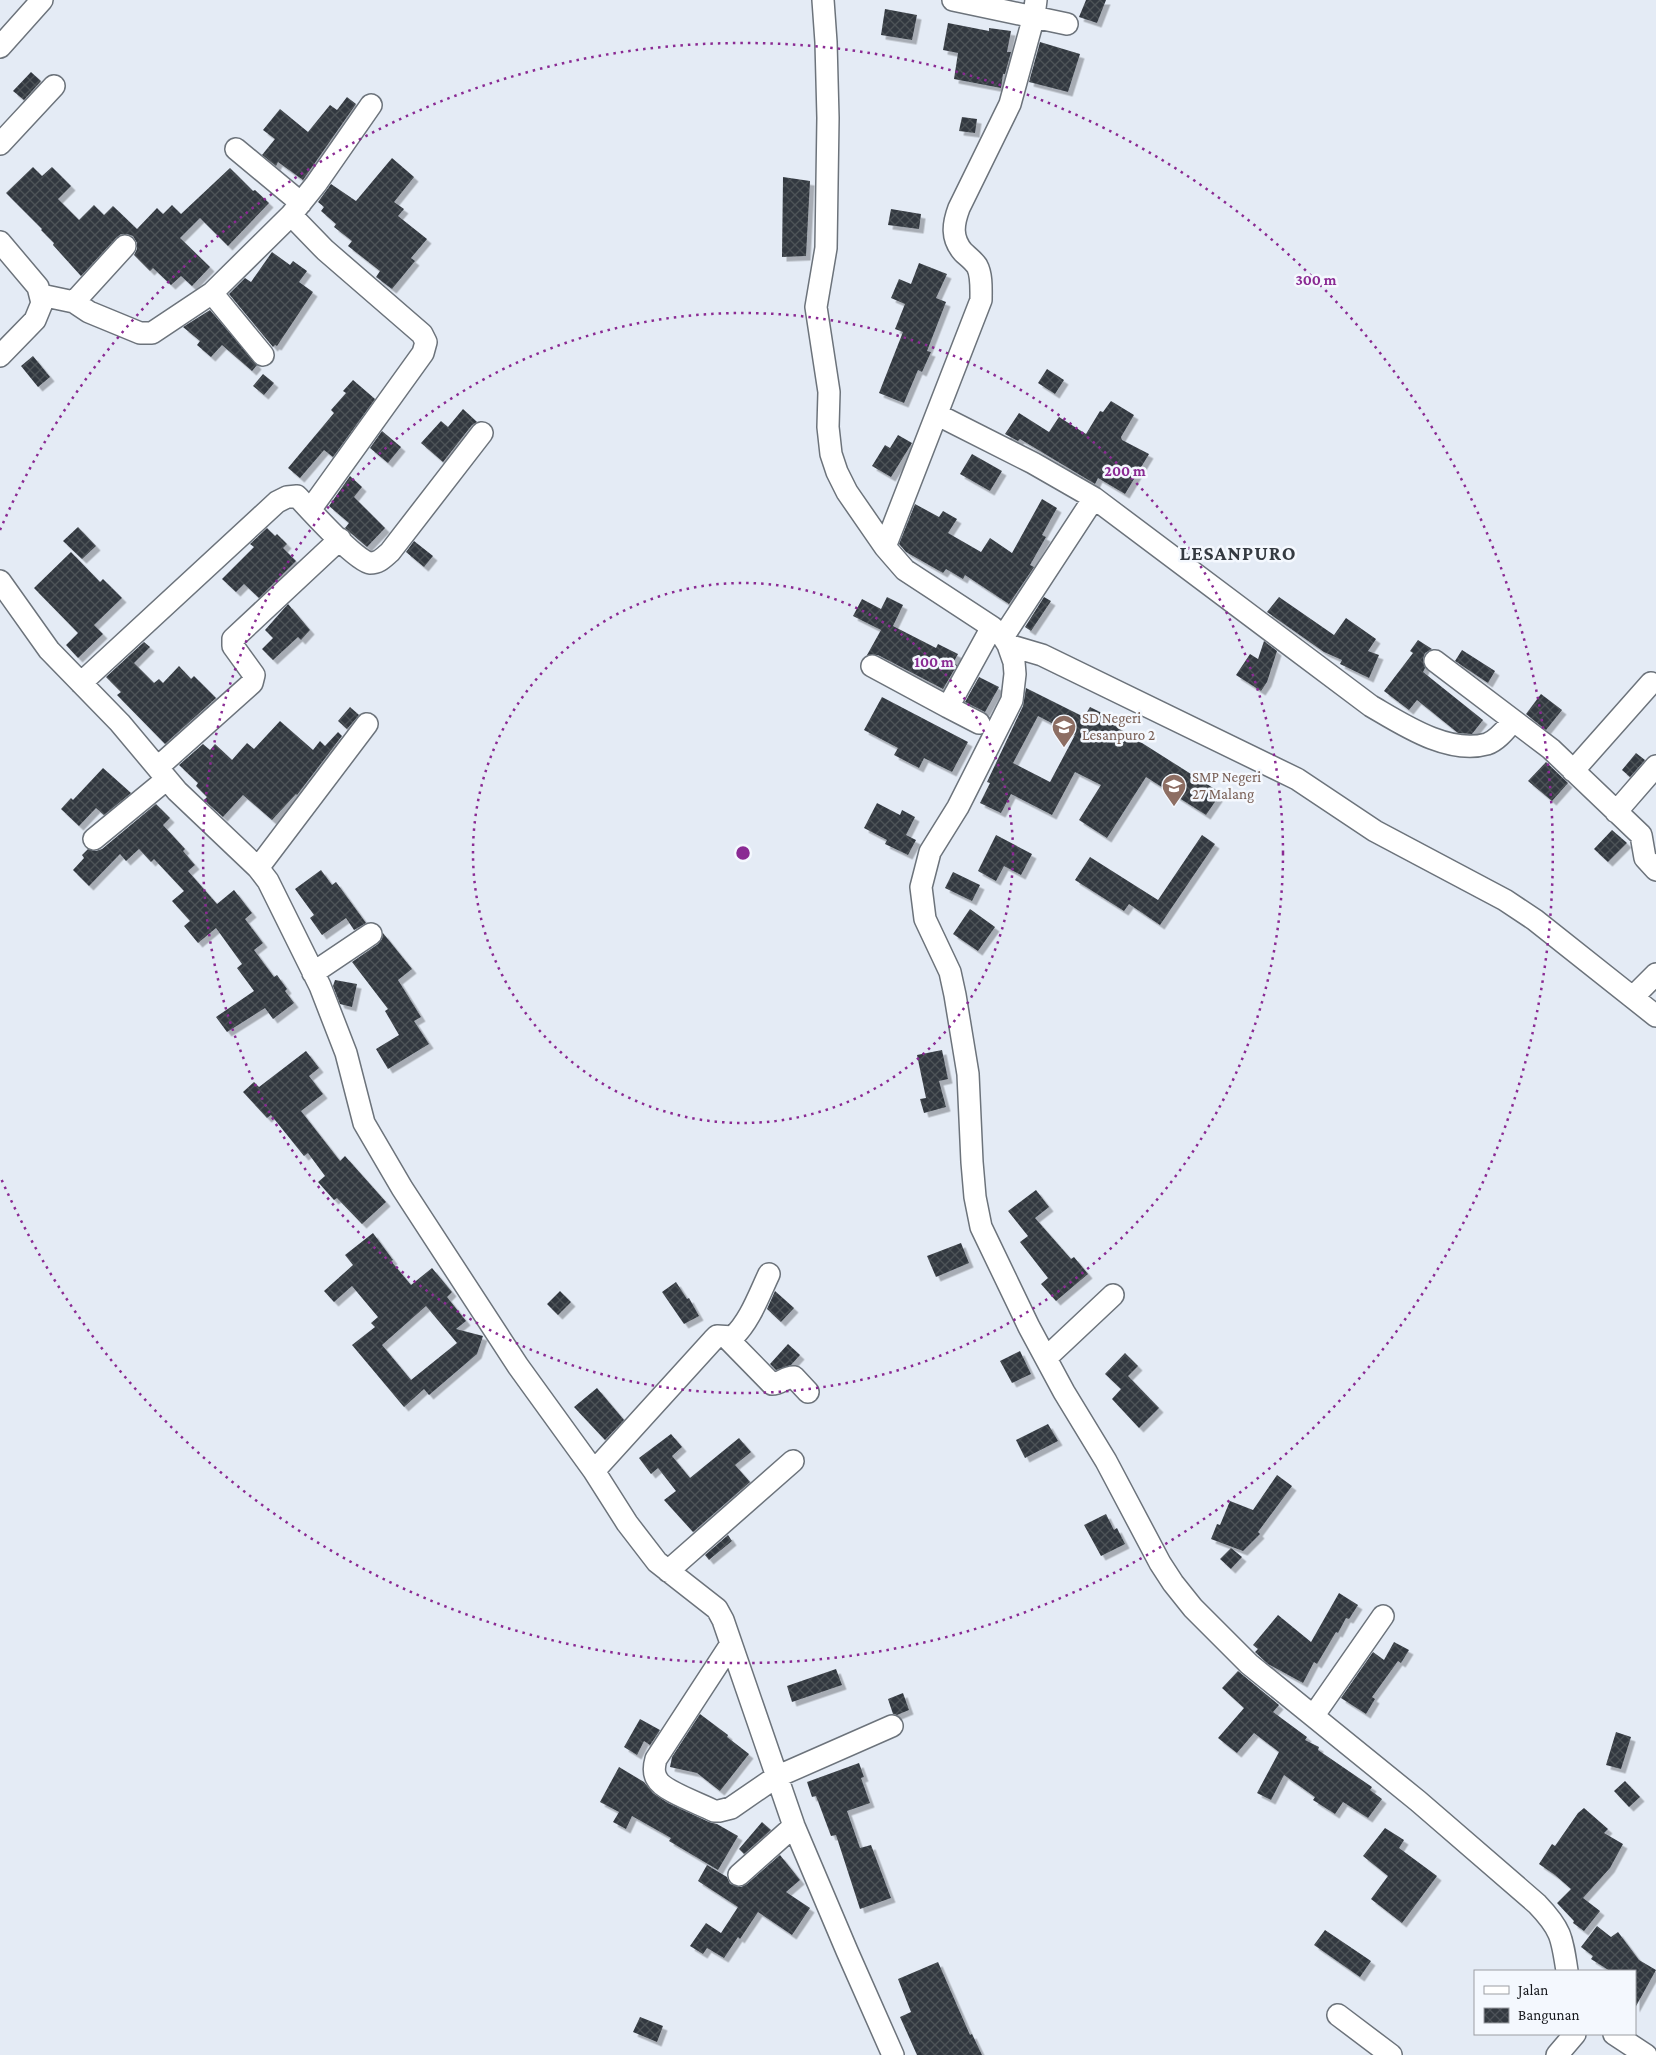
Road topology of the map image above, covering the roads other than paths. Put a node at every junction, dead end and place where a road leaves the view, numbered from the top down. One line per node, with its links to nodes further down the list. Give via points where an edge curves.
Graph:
1 (42, 0): 6 (street)
2 (823, 0): 24 (street, via 828,118 826,248 816,307 829,392 828,428 837,472)
3 (953, 0): 4 (street)
4 (1035, 8): 5 (street); 19 (street, via 1010,104 953,223 954,236 961,250 977,266 981,300)
5 (1067, 24)
6 (0, 47)
7 (54, 86): 9 (street)
8 (371, 105): 11 (street)
9 (0, 144)
10 (236, 149): 11 (street)
11 (296, 209): 14 (street); 22 (street, via 325,250 422,334 426,342 423,353)
12 (0, 242): 15 (street, via 38,287)
13 (125, 246): 16 (street)
14 (212, 293): 16 (street, via 158,330 146,334 89,312); 17 (street)
15 (41, 295): 16 (street); 18 (street, via 42,303 35,320)
16 (74, 302)
17 (263, 355)
18 (0, 356)
19 (938, 416): 21 (street, via 1033,463); 24 (street)
20 (482, 433): 23 (street, via 390,552 378,562 367,563)
21 (1094, 498): 26 (street); 32 (street, via 1371,706 1416,733 1464,746 1488,744)
22 (310, 510): 23 (street); 29 (street, via 297,496 277,502)
23 (340, 540): 37 (street, via 233,639 233,646 254,675 252,683)
24 (885, 546): 26 (street, via 905,570 939,594 973,612)
25 (0, 580): 29 (street, via 49,650)
26 (1001, 636): 31 (street); 45 (street, via 1297,779 1374,831 1505,900); 50 (street, via 1014,662 1016,674 1012,700 958,807 930,852 921,887 926,919 950,972 956,1005 968,1074 972,1162 981,1227)
27 (1435, 661): 32 (street)
28 (872, 666): 31 (street)
29 (81, 683): 37 (street)
30 (1651, 683): 36 (street)
31 (948, 707): 33 (street)
32 (1513, 720): 36 (street, via 1551,749)
33 (979, 723)
34 (367, 724): 40 (street)
35 (1656, 766): 38 (street)
36 (1573, 771): 38 (street)
37 (162, 773): 39 (street); 40 (street)
38 (1616, 812): 41 (street, via 1641,835 1645,858)
39 (94, 839)
40 (258, 868): 43 (street, via 268,881)
41 (1656, 870)
42 (371, 934): 43 (street)
43 (313, 973): 53 (street, via 346,1053 364,1123 495,1332)
44 (1656, 974): 45 (street)
45 (1633, 997): 46 (street)
46 (1656, 1016)
47 (769, 1274): 49 (street, via 745,1323 733,1336)
48 (1113, 1295): 50 (street)
49 (726, 1337): 51 (street, via 772,1384 794,1377); 53 (street, via 718,1336 713,1340)
50 (1046, 1358): 57 (street, via 1173,1583 1193,1608 1249,1664)
51 (808, 1392)
52 (794, 1461): 54 (street)
53 (594, 1471): 54 (street, via 627,1523)
54 (668, 1571): 56 (street, via 717,1609)
55 (1383, 1616): 57 (street)
56 (731, 1644): 59 (street); 59 (street, via 656,1759 654,1772 658,1781 669,1789 714,1811 731,1808)
57 (1314, 1715): 62 (street, via 1537,1904 1559,1931)
58 (892, 1726): 59 (street)
59 (776, 1777): 60 (street)
60 (794, 1826): 61 (street); 67 (street)
61 (739, 1875)
62 (1567, 1970)
63 (1338, 2015): 68 (street)
64 (1574, 2035): 69 (street)
65 (1615, 2035): 66 (street)
66 (1640, 2053)
67 (893, 2055)
68 (1391, 2055)
69 (1557, 2055)

